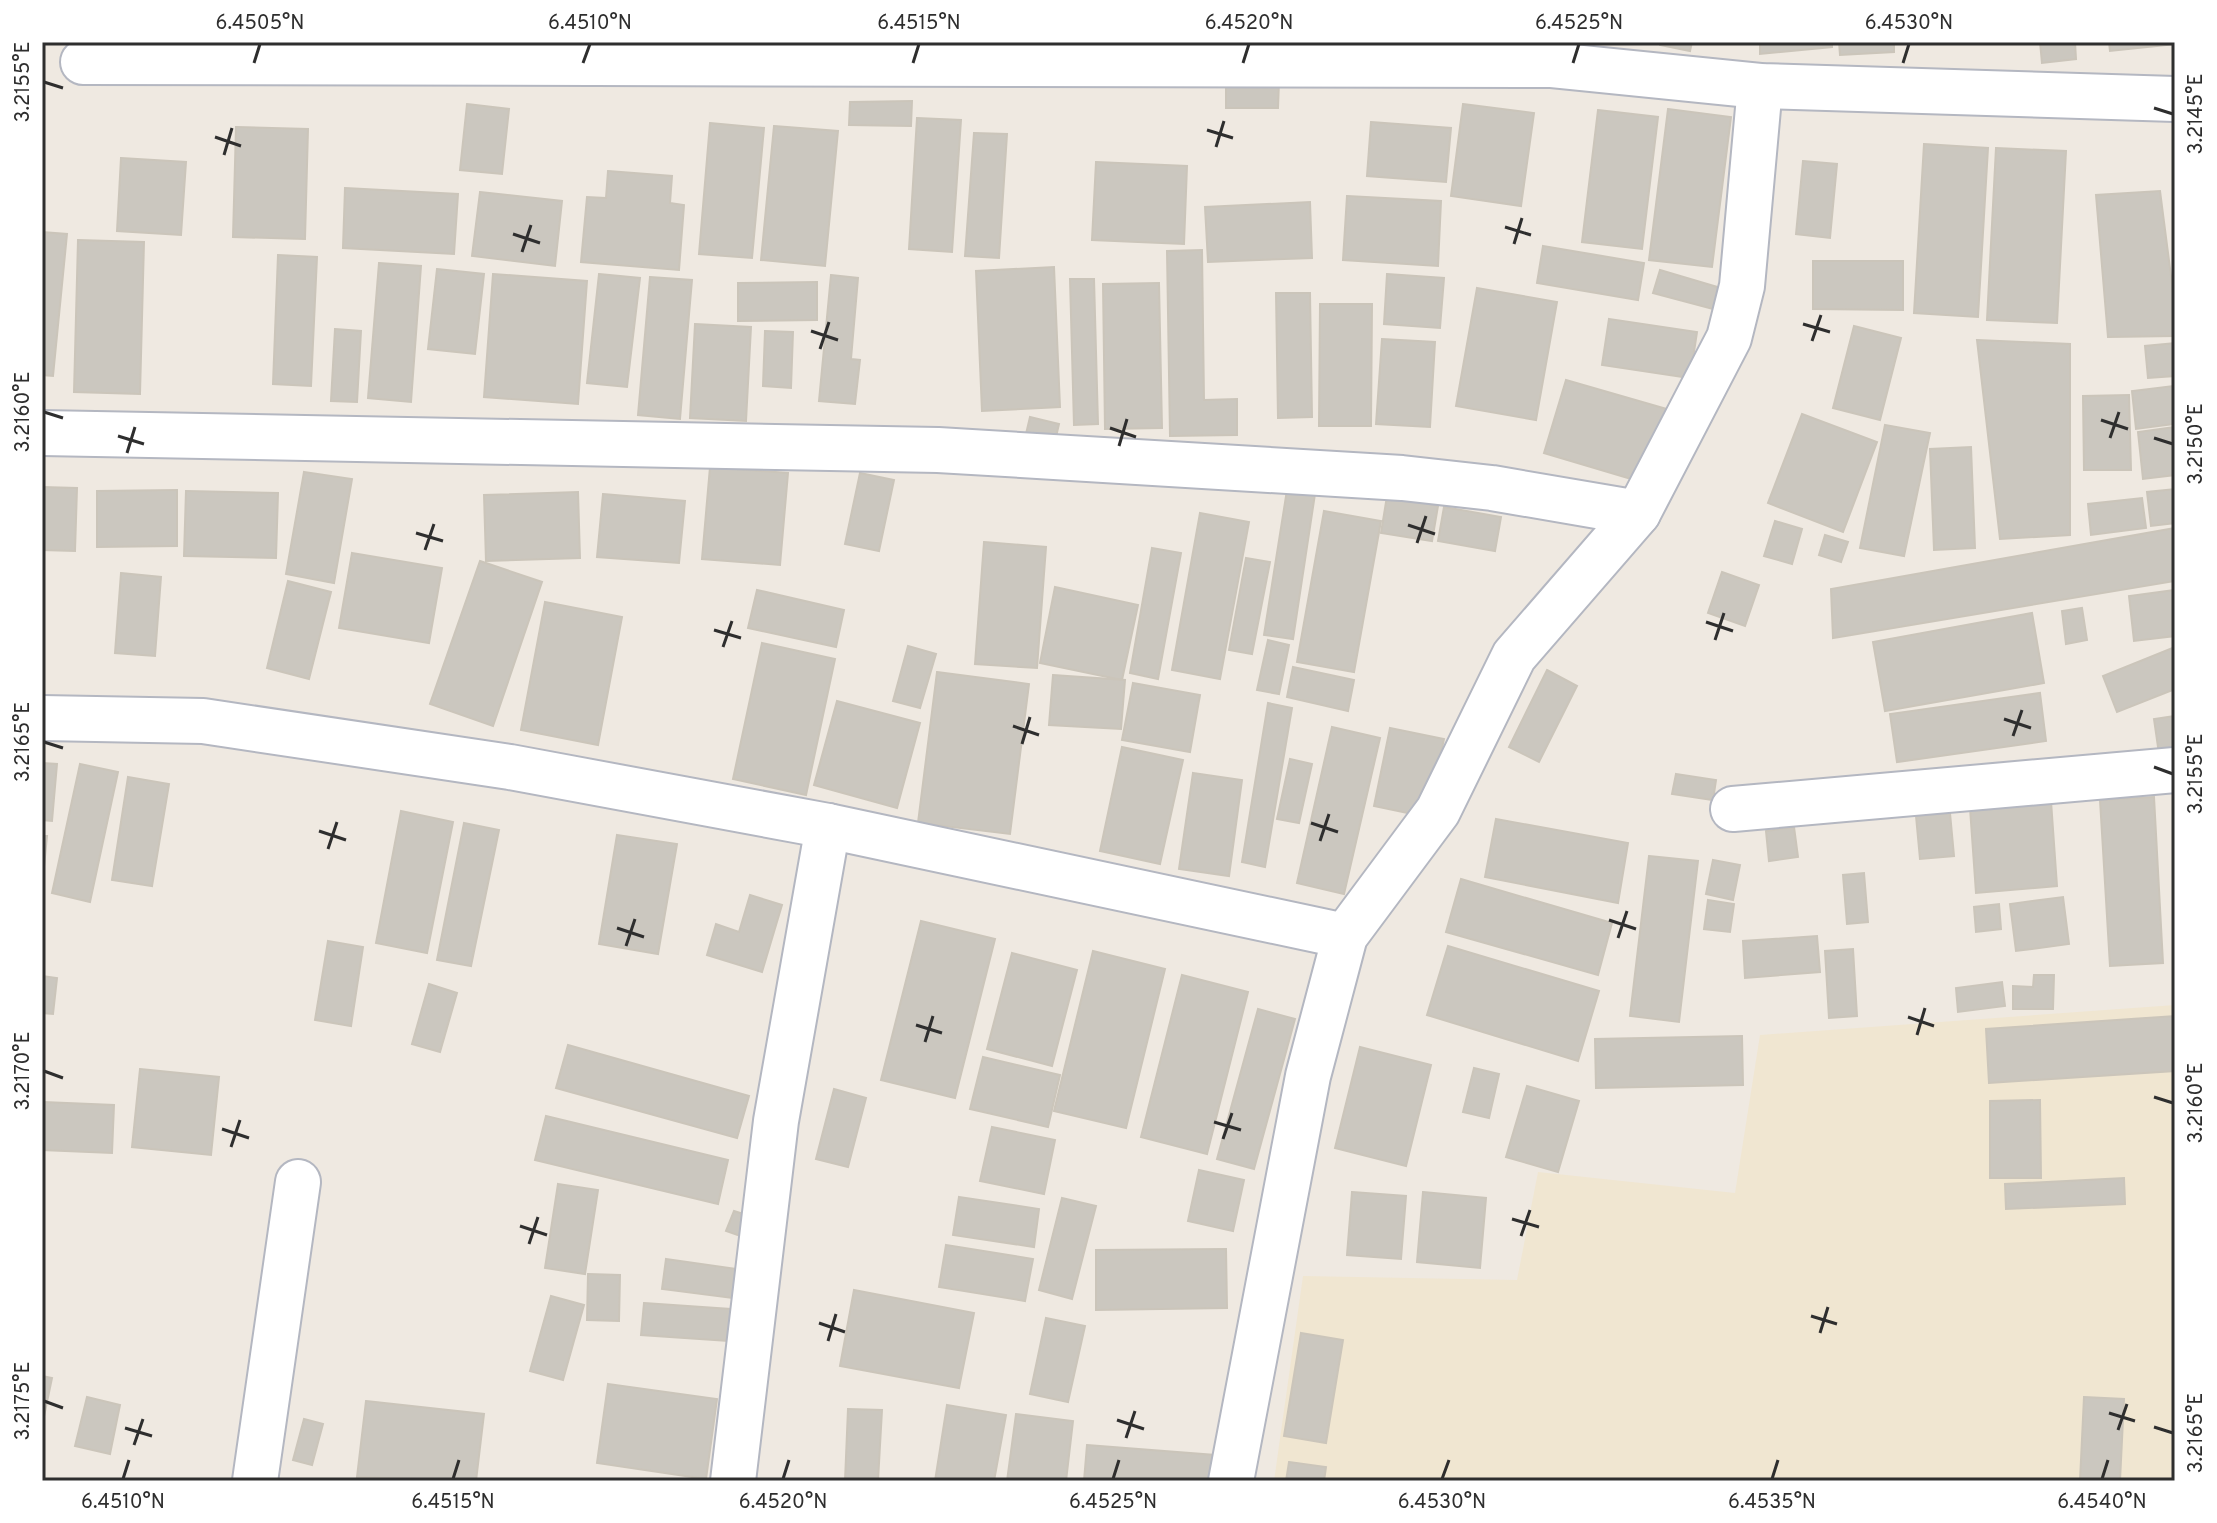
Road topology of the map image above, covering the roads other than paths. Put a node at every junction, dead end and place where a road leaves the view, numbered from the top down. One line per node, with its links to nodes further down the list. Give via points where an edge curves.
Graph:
1 (83, 62): 2 (street, via 1552,65)
2 (1760, 86): 3 (street); 5 (street, via 1742,286 1729,338)
3 (2175, 99)
4 (42, 433): 5 (street, via 938,450 1402,478)
5 (1638, 513): 10 (street, via 1514,656 1438,811)
6 (42, 718): 9 (street, via 203,721 510,767)
7 (2175, 770): 8 (street)
8 (1733, 809)
9 (828, 826): 10 (street); 13 (street, via 776,1121)
10 (1345, 936): 14 (street, via 1308,1076)
11 (298, 1182): 12 (street)
12 (255, 1481)
13 (733, 1481)
14 (1231, 1481)

